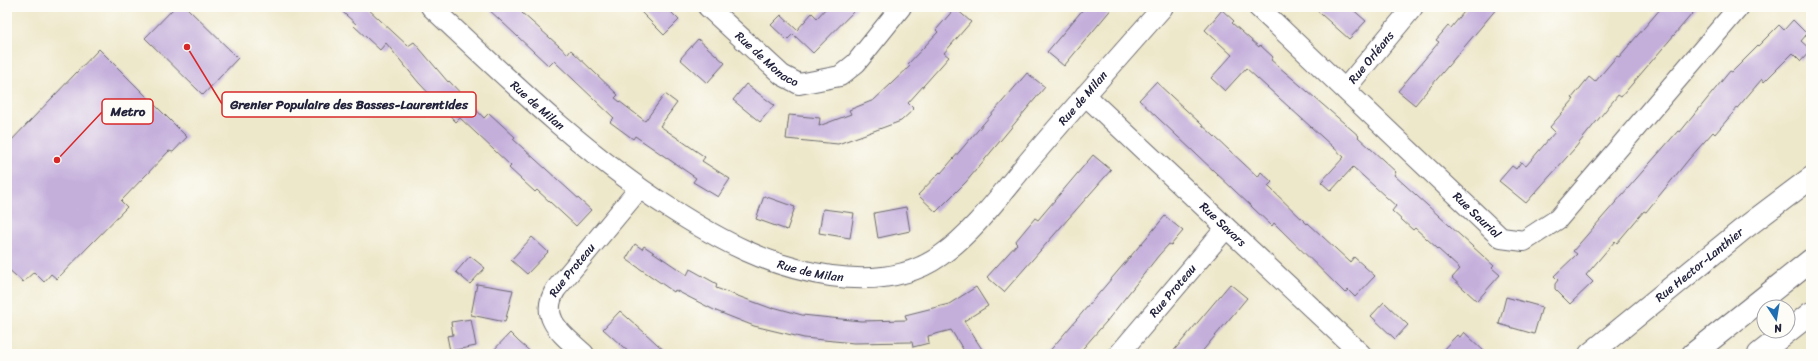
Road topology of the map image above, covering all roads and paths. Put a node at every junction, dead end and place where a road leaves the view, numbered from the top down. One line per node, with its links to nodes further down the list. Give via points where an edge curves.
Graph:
1 (431, 7): 11 (street, Rue de Milan, via 558,124)
2 (708, 7): 3 (street, Rue de Monaco, via 782,75 799,84 840,76 856,63)
3 (901, 7)
4 (1163, 7): 9 (street, Rue de Milan)
5 (1258, 7): 8 (street, Rue Sauriol)
6 (1413, 7): 8 (street, Rue Orléans)
7 (1739, 7): 8 (street, Rue Sauriol, via 1558,219 1524,241 1501,238)
8 (1345, 89)
9 (1085, 95): 11 (street, Rue de Milan, via 960,240 930,262 895,274 868,278 838,277 770,262 713,236); 12 (street, Rue Savars)
10 (1811, 178): 18 (main road, Rue Hector-Lanthier, via 1742,230)
11 (639, 189): 15 (street, Rue Proteau, via 551,298 552,322)
12 (1226, 228): 16 (street, Rue Proteau); 17 (street, Rue Savars)
13 (1811, 260): 19 (main road)
14 (1811, 313): 20 (main road)
15 (584, 354)
16 (1119, 354)
17 (1361, 354)
18 (1590, 354)
19 (1694, 354)
20 (1759, 354)

